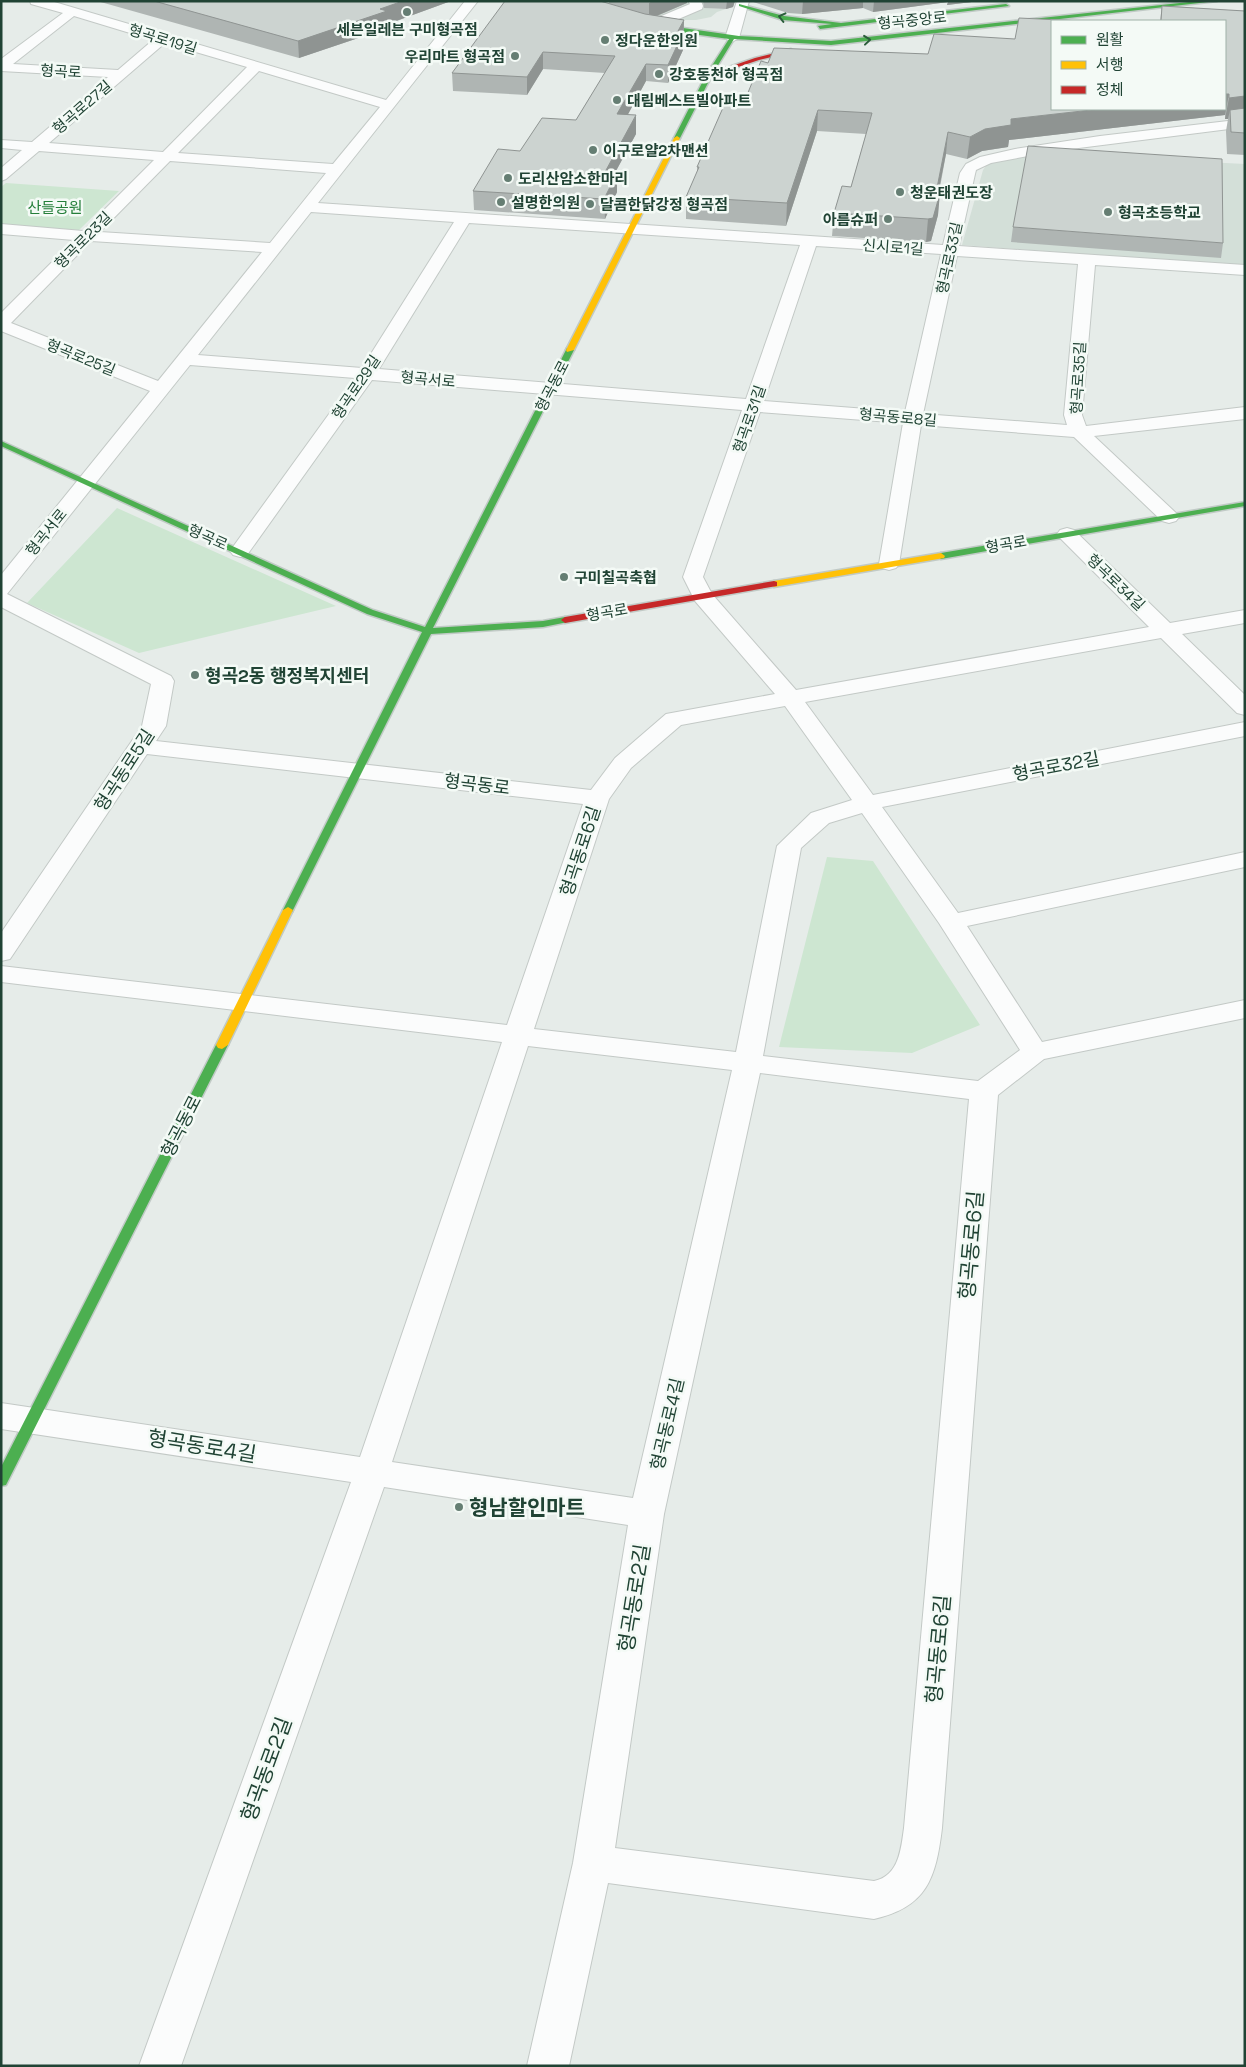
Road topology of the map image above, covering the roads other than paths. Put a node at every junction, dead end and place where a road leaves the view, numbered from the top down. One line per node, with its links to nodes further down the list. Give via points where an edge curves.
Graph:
1 (36, 1): 7 (street, 형곡로19길)
2 (472, 1): 17 (street, 형곡서로)
3 (694, 1): 9 (street, via 696,6)
4 (1215, 1): 12 (street, 형곡중앙로, one-way to 4)
5 (742, 3): 8 (street, one-way to 5, via 791,19); 10 (street, 형곡동로)
6 (1022, 4): 8 (street, 형곡중앙로)
7 (72, 12): 11 (street, 형곡로19길); 13 (street)
8 (847, 23): 10 (street, 형곡중앙로)
9 (645, 25): 10 (street, 형곡중앙로)
10 (732, 38): 12 (street, 형곡중앙로, via 797,44); 16 (street, 형곡동로)
11 (162, 39): 14 (street, 형곡로19길); 15 (street, 형곡로27길)
12 (848, 42): 16 (street, via 780,53)
13 (1, 67): 15 (street, 형곡로)
14 (254, 67): 17 (street, 형곡로19길); 21 (street)
15 (120, 74): 20 (street, 형곡로27길)
16 (709, 75): 27 (street, 형곡동로)
17 (389, 105): 22 (street, 형곡서로)
18 (1245, 123): 31 (street, 형곡로33길, via 1025,151 982,161 971,167 966,177)
19 (1, 144): 20 (street)
20 (35, 147): 21 (street); 23 (street, 형곡로27길)
21 (165, 157): 22 (street); 28 (street, 형곡로23길)
22 (337, 169): 24 (street, 형곡서로)
23 (1, 176)
24 (307, 207): 25 (street); 30 (street, 형곡서로)
25 (464, 218): 27 (street); 36 (street, 형곡로29길)
26 (1, 229): 28 (street)
27 (631, 229): 29 (street, 신시로1길); 38 (street, 형곡동로)
28 (86, 236): 30 (street); 34 (street, 형곡로23길)
29 (810, 241): 31 (street, 신시로1길); 39 (street, 형곡로31길)
30 (274, 248): 35 (street, 형곡서로)
31 (951, 250): 32 (street, 신시로1길); 41 (street, 형곡로33길)
32 (1087, 260): 33 (street, 신시로1길); 42 (street, 형곡로35길, via 1073,414)
33 (1245, 270)
34 (1, 324): 37 (street, 형곡로25길)
35 (185, 359): 36 (street, 형곡서로); 37 (street, 형곡서로)
36 (367, 374): 38 (street, 형곡서로); 48 (street, 형곡로29길)
37 (161, 389): 44 (street, 형곡서로)
38 (551, 389): 39 (street, 형곡동로8길); 55 (street, 형곡동로)
39 (754, 406): 41 (street, 형곡동로8길); 51 (street, 형곡로31길, via 693,577)
40 (1245, 413): 42 (street, 형곡동로8길)
41 (913, 419): 42 (street, 형곡동로8길); 49 (street, 형곡로33길)
42 (1080, 432): 46 (street, 형곡로35길)
43 (1, 443): 44 (street, 형곡로)
44 (86, 483): 48 (street, 형곡로); 50 (street, 형곡서로)
45 (1245, 504): 46 (street, 형곡로)
46 (1170, 517): 47 (street, 형곡로)
47 (1067, 534): 49 (street, 형곡로); 54 (street, 형곡로34길)
48 (240, 551): 55 (street, 형곡로, via 370,612)
49 (889, 564): 51 (street, 형곡로)
50 (1, 589)
51 (703, 596): 55 (street, 형곡로, via 543,624); 56 (street)
52 (1, 599): 59 (street, 형곡동로5길, via 163,682 154,726)
53 (1245, 616): 54 (street)
54 (1164, 629): 56 (street); 57 (street, 형곡로34길)
55 (428, 631): 60 (street, 형곡동로)
56 (790, 697): 61 (street, 형곡동로6길, via 674,719 623,763); 62 (street)
57 (1245, 708)
58 (1245, 729): 62 (street, 형곡로32길)
59 (142, 746): 60 (street, 형곡동로); 65 (street, 형곡동로5길)
60 (358, 770): 61 (street, 형곡동로); 67 (street, 형곡동로)
61 (597, 798): 69 (street, 형곡동로6길)
62 (867, 803): 64 (street); 71 (street, via 820,818 789,846)
63 (1245, 859): 64 (street)
64 (950, 922): 70 (street)
65 (1, 953)
66 (1, 974): 67 (street)
67 (243, 1003): 69 (street); 73 (street, 형곡동로)
68 (1245, 1009): 70 (street)
69 (518, 1036): 71 (street); 74 (street)
70 (1035, 1052): 72 (street)
71 (748, 1063): 72 (street); 76 (street, 형곡동로4길)
72 (984, 1091): 77 (street, 형곡동로6길, via 923,1828 920,1854 906,1885 886,1899 874,1900)
73 (16, 1418): 74 (street, 형곡동로4길); 75 (street, 형곡동로)
74 (372, 1472): 76 (street, 형곡동로4길); 78 (street, 형곡동로2길)
75 (1, 1481)
76 (647, 1514): 77 (street, 형곡동로2길)
77 (593, 1863): 79 (street, 형곡동로2길)
78 (160, 2066)
79 (548, 2066)

